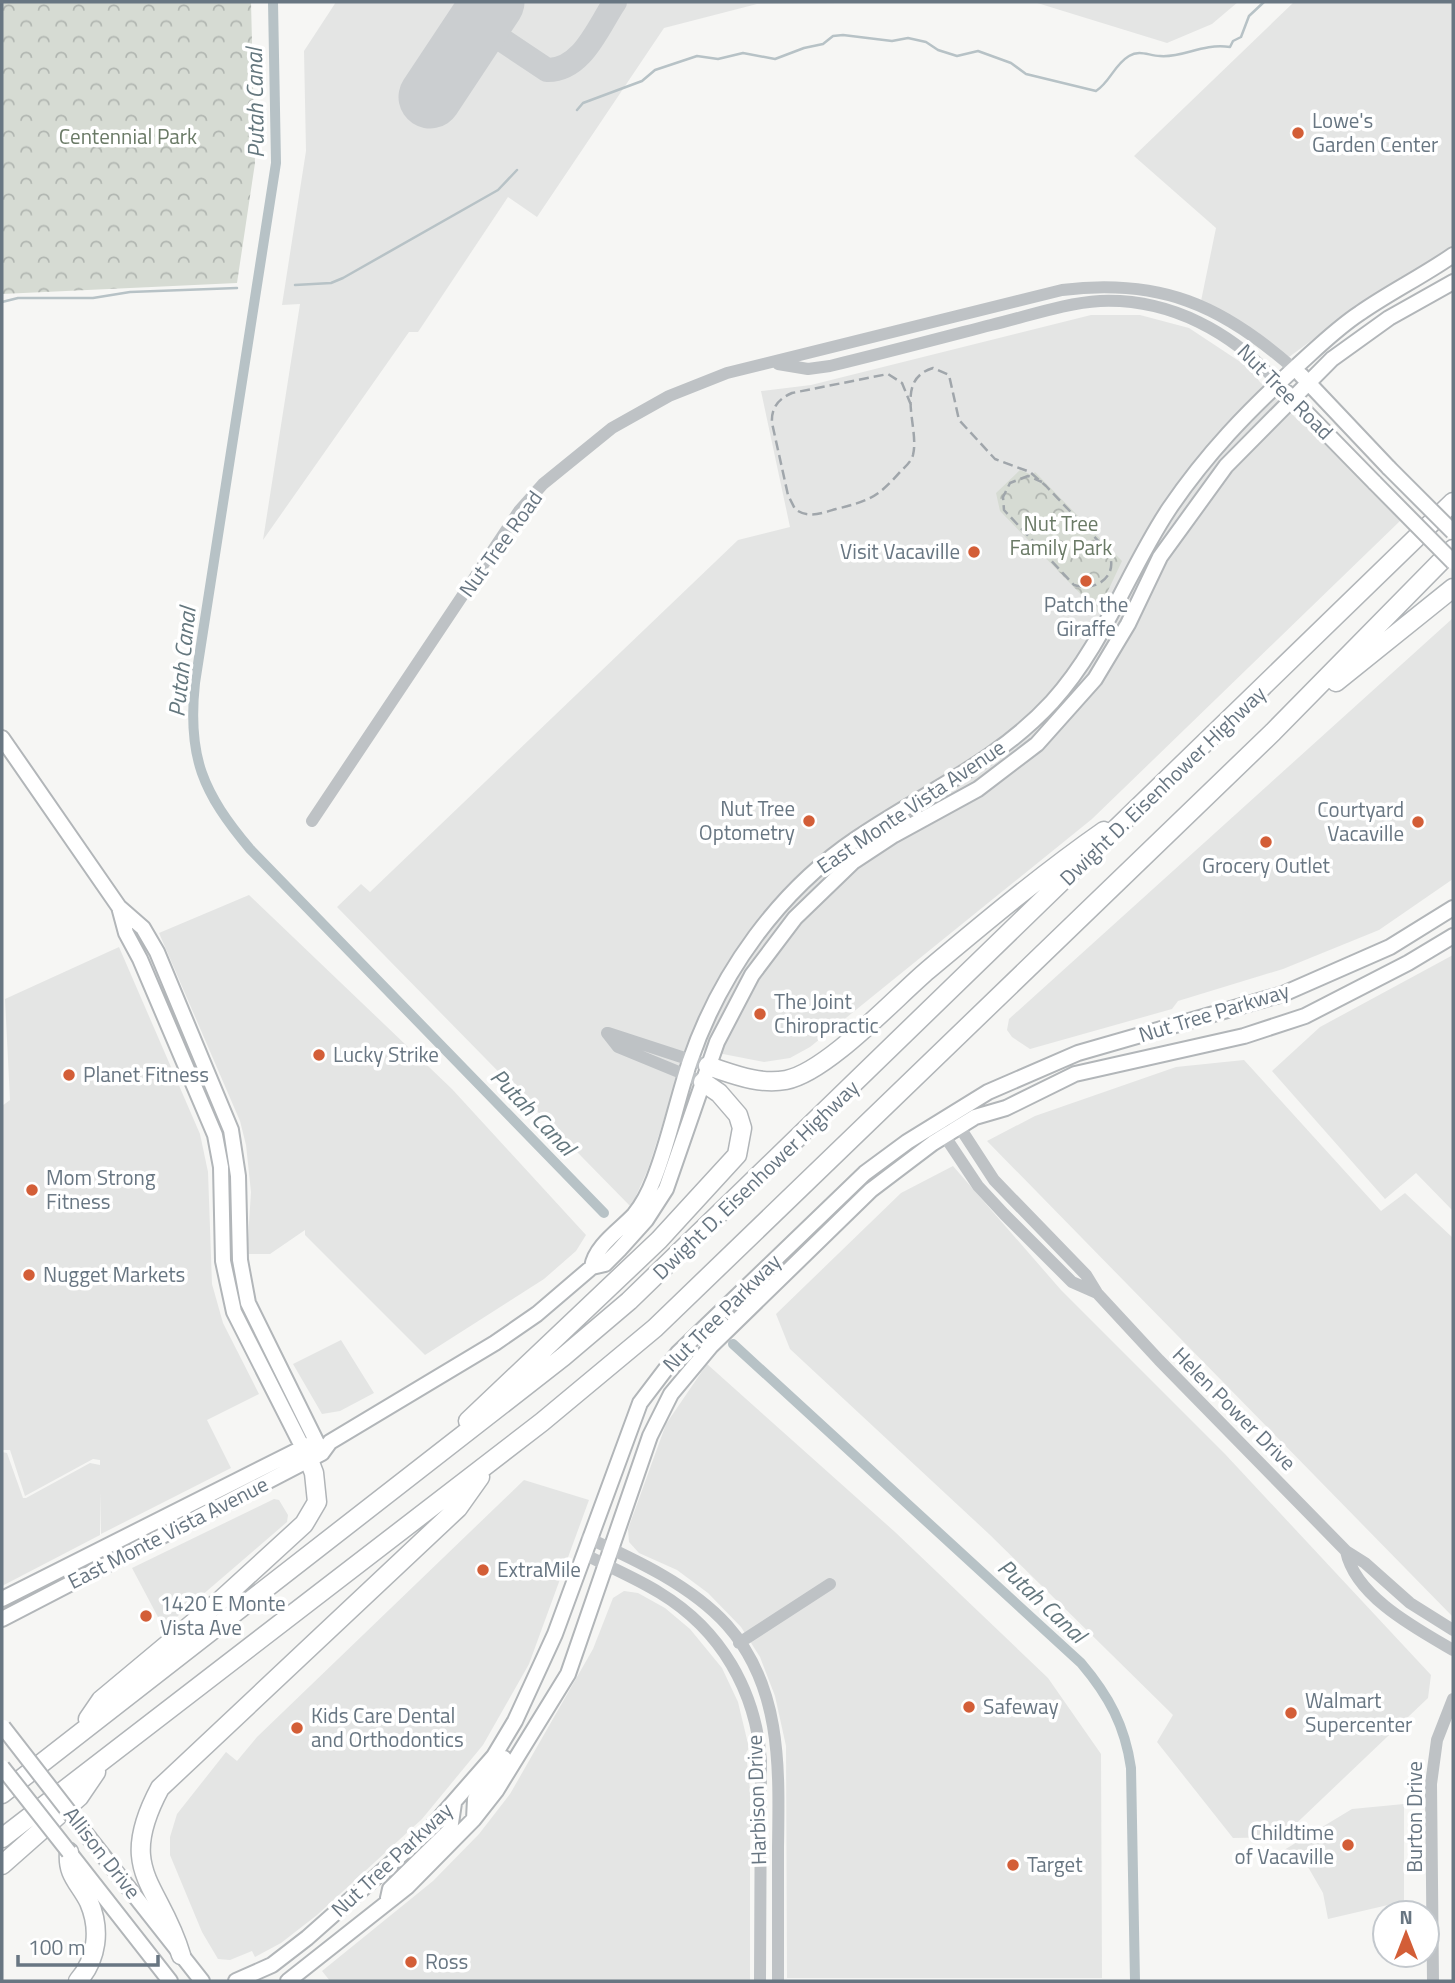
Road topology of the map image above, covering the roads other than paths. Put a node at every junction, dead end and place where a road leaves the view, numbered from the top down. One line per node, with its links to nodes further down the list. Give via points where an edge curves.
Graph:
1 (1453, 255): 6 (main road, East Monte Vista Avenue, via 1358,314)
2 (1453, 282): 7 (main road, East Monte Vista Avenue, via 1360,337)
3 (826, 349): 4 (street, Nut Tree Road); 5 (street); 6 (street, Nut Tree Road, via 1088,286 1157,293 1195,303 1233,320)
4 (771, 363): 5 (street, Nut Tree Road, via 808,369); 19 (street, Nut Tree Road, via 704,381 638,412 543,484 519,511)
5 (830, 366): 8 (street, Nut Tree Road, via 1059,308 1115,301 1157,307 1211,328 1248,351)
6 (1294, 369): 7 (main road, Nut Tree Road); 8 (main road, East Monte Vista Avenue)
7 (1307, 382): 9 (main road, East Monte Vista Avenue); 11 (main road, Nut Tree Road, bridge)
8 (1279, 383): 9 (main road, Nut Tree Road); 17 (main road, East Monte Vista Avenue, via 1208,453 1144,551 1100,637 1066,686 1004,746)
9 (1291, 397): 13 (main road, Nut Tree Road, bridge); 21 (main road, East Monte Vista Avenue, via 1203,495 1160,557 1106,663 1058,724 978,789)
10 (1453, 499): 18 (highway, Dwight D. Eisenhower Highway)
11 (1453, 532)
12 (1453, 548): 15 (highway, Dwight D. Eisenhower Highway)
13 (1453, 562)
14 (1453, 588): 15 (highway)
15 (1273, 732): 43 (highway, Dwight D. Eisenhower Highway, via 698,1289 593,1382)
16 (2, 738): 23 (main road)
17 (950, 783): 20 (main road, East Monte Vista Avenue); 21 (main road, via 944,796 874,837)
18 (1147, 801): 30 (highway, via 1079,848 801,1075 778,1081); 42 (highway, Dwight D. Eisenhower Highway, via 688,1248 563,1357)
19 (312, 821)
20 (858, 837): 22 (main road, via 857,848 816,883); 29 (main road, East Monte Vista Avenue, via 807,877 753,940 708,1016)
21 (875, 847): 22 (main road, East Monte Vista Avenue)
22 (811, 900): 30 (main road, East Monte Vista Avenue, via 752,975)
23 (118, 907): 26 (main road); 27 (main road, via 143,928)
24 (1453, 908): 34 (main road, Nut Tree Parkway, via 1391,947 1294,989 1078,1053 988,1092)
25 (1453, 936): 34 (main road, Nut Tree Parkway, via 1305,1016 1244,1036 1074,1074 1006,1108)
26 (137, 954): 27 (main road, via 146,955 165,990); 28 (main road)
27 (177, 1000): 32 (main road)
28 (168, 1022): 32 (main road, via 182,1038 199,1076); 33 (main road)
29 (690, 1060): 30 (street); 31 (main road, East Monte Vista Avenue); 31 (street, via 607,1032 618,1047)
30 (705, 1074): 31 (street); 39 (main road, East Monte Vista Avenue, via 672,1176 659,1200 605,1264); 42 (highway, via 738,1115 742,1128 737,1155 659,1240 484,1403)
31 (685, 1075): 39 (main road, East Monte Vista Avenue, via 648,1195 594,1256)
32 (210, 1078): 33 (main road); 36 (main road)
33 (197, 1090): 36 (main road, via 211,1099); 37 (main road, via 215,1135)
34 (955, 1120): 35 (main road, Nut Tree Parkway); 40 (street, Helen Power Drive, via 994,1180 1087,1275)
35 (940, 1129): 40 (street, Helen Power Drive, via 978,1186 1004,1214 1072,1282); 46 (main road, Nut Tree Parkway, via 865,1173 678,1353 640,1403); 48 (main road, Nut Tree Parkway, via 871,1190 686,1373 650,1436)
36 (235, 1146): 38 (main road)
37 (222, 1188): 38 (main road, via 229,1202 230,1238); 41 (main road, via 223,1261 229,1298 245,1339)
38 (240, 1242): 41 (main road, via 242,1278 252,1313)
39 (592, 1267): 41 (main road, East Monte Vista Avenue, via 537,1314 483,1351)
40 (1097, 1293): 49 (street, Helen Power Drive)
41 (316, 1449): 44 (main road, East Monte Vista Avenue); 47 (main road, East Monte Vista Avenue); 62 (highway, via 313,1514 222,1599 101,1700)
42 (441, 1452): 62 (highway, Dwight D. Eisenhower Highway)
43 (491, 1461): 63 (highway, Dwight D. Eisenhower Highway); 72 (highway, via 458,1508 160,1788 145,1816 142,1864)
44 (201, 1497): 45 (main road, East Monte Vista Avenue); 47 (main road, via 187,1513 145,1535)
45 (134, 1530): 52 (main road, via 131,1543 99,1560); 54 (main road, East Monte Vista Avenue)
46 (588, 1538): 48 (street, Harbison Drive); 50 (main road, Nut Tree Parkway)
47 (141, 1548): 52 (main road, East Monte Vista Avenue)
48 (613, 1549): 51 (main road, Nut Tree Parkway); 57 (street, Harbison Drive, via 690,1594 727,1626)
49 (1346, 1551): 56 (street, Helen Power Drive, via 1410,1603); 58 (street, Helen Power Drive, via 1350,1569 1381,1601)
50 (584, 1554): 51 (street, Harbison Drive); 60 (main road, Nut Tree Parkway, via 555,1634)
51 (607, 1566): 67 (main road, Nut Tree Parkway, via 568,1674 527,1744); 78 (street, Harbison Drive, via 657,1591 697,1620 732,1664 751,1705 761,1761)
52 (88, 1575): 55 (main road, East Monte Vista Avenue)
53 (830, 1584): 57 (street)
54 (2, 1599)
55 (2, 1619)
56 (1453, 1630)
57 (739, 1643): 79 (street, Harbison Drive, via 767,1698 778,1750)
58 (1453, 1650)
59 (1453, 1699): 80 (street, Burton Drive, via 1437,1740 1431,1784)
60 (515, 1721): 66 (main road, Nut Tree Parkway, via 494,1756); 67 (main road, via 515,1740 475,1799)
61 (3, 1726): 72 (main road, Allison Drive, bridge)
62 (76, 1736): 65 (highway, Dwight D. Eisenhower Highway)
63 (102, 1763): 68 (highway, Dwight D. Eisenhower Highway); 70 (highway, via 79,1797)
64 (2, 1767): 69 (main road, Allison Drive, bridge)
65 (2, 1794)
66 (454, 1803): 71 (main road, via 450,1830 390,1889); 76 (main road, Nut Tree Parkway, via 307,1938 272,1965)
67 (474, 1819): 71 (main road, Nut Tree Parkway)
68 (2, 1838)
69 (69, 1852): 73 (highway, via 68,1868 89,1902 96,1934 93,1956); 74 (main road, Allison Drive)
70 (2, 1865)
71 (387, 1903): 77 (main road, Nut Tree Parkway)
72 (181, 1955): 75 (main road, Allison Drive)
73 (78, 1981)
74 (170, 1981)
75 (202, 1981)
76 (236, 1981)
77 (288, 1981)
78 (761, 1981)
79 (778, 1981)
80 (1433, 1981)

